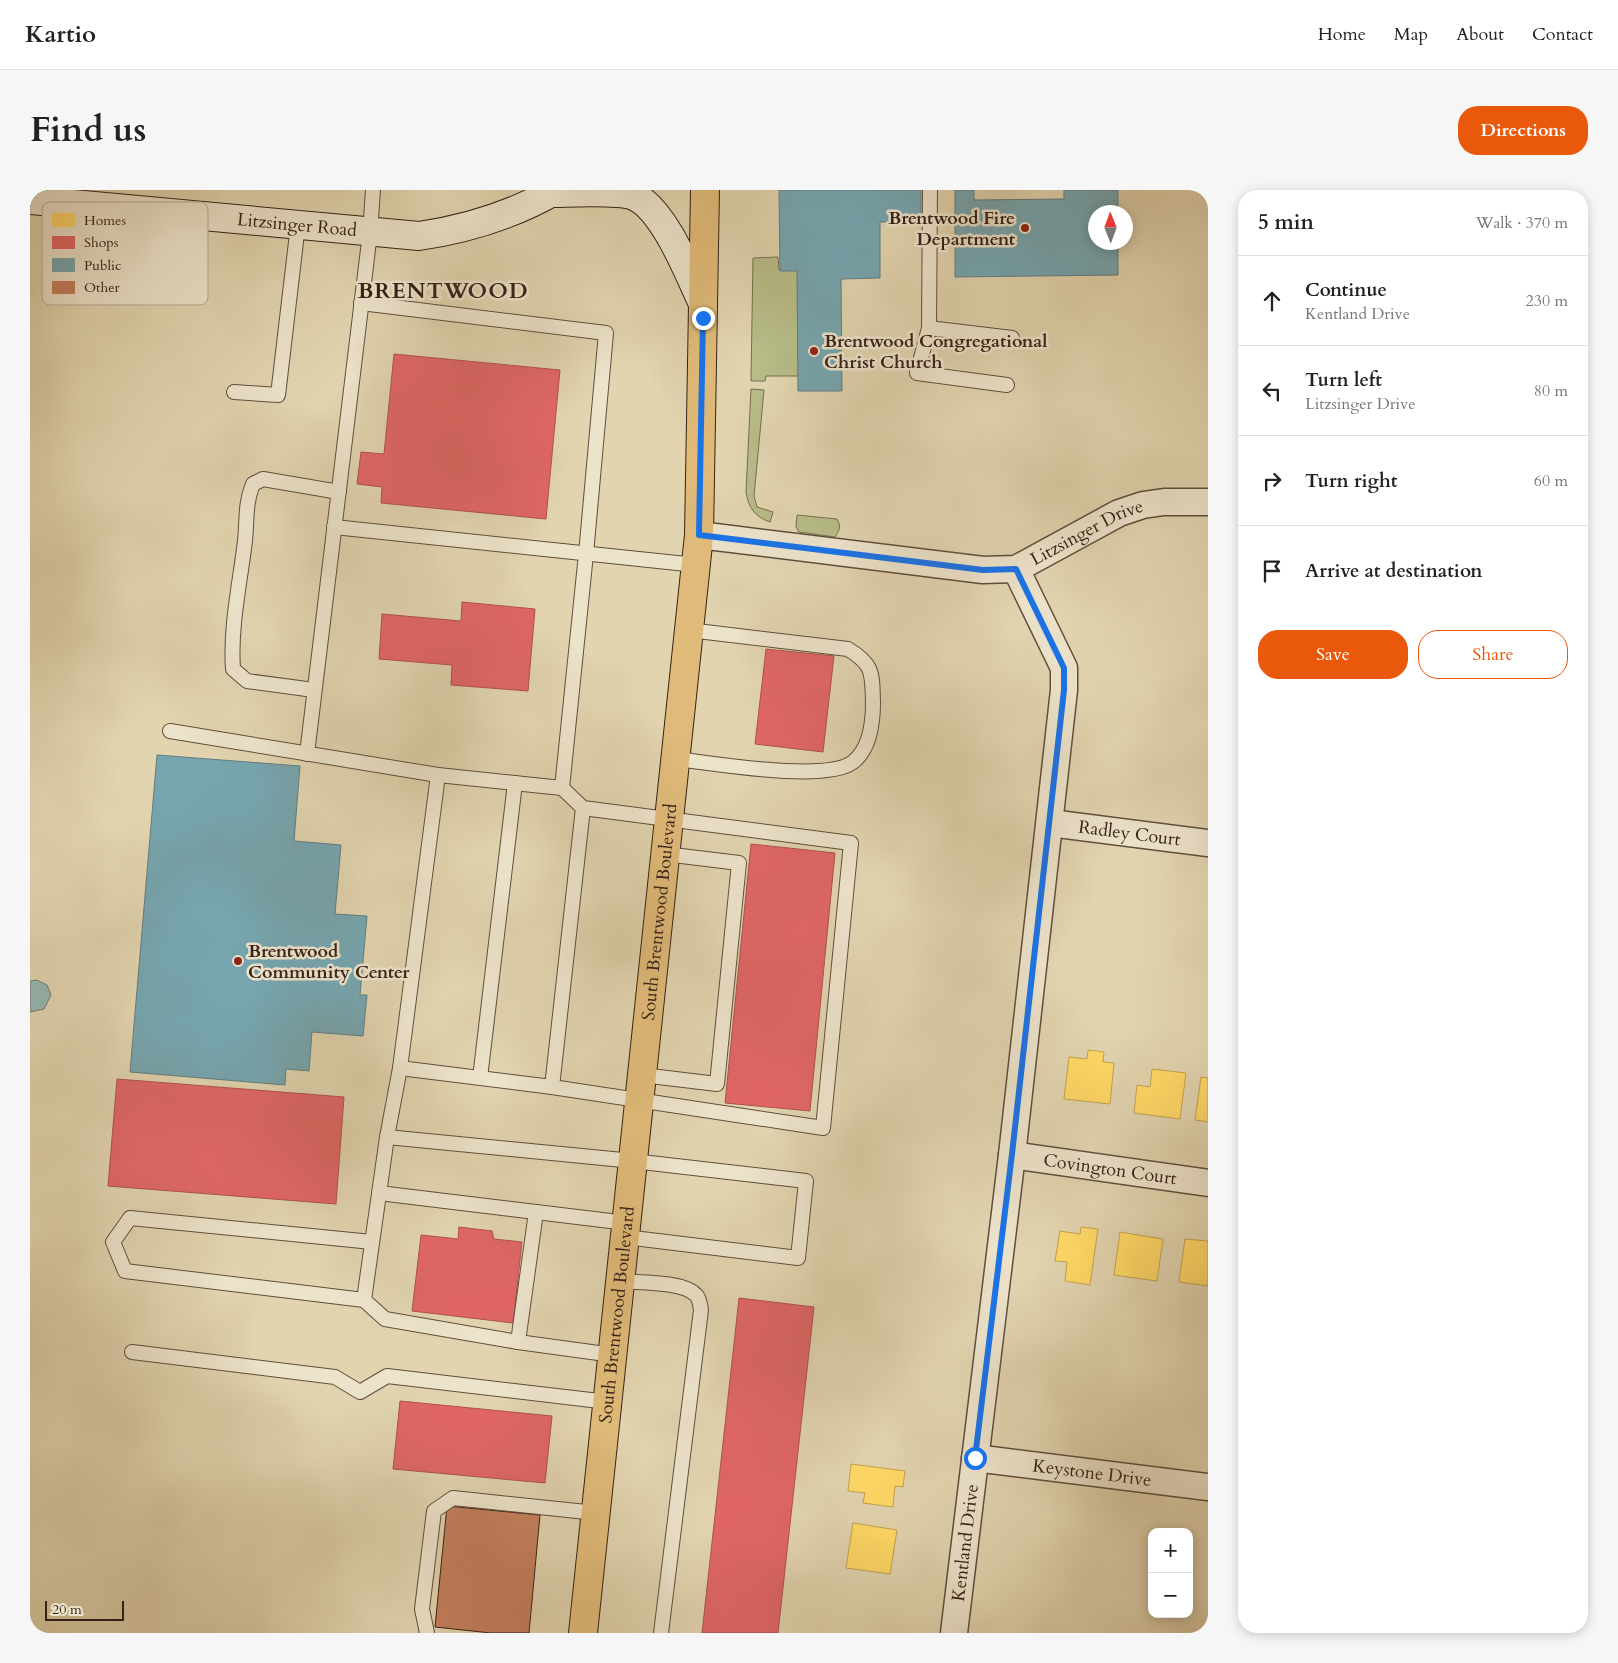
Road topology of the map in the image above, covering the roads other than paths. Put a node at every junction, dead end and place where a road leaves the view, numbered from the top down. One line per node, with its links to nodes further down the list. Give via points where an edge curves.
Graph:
1 (373, 190): 9 (lane)
2 (705, 190): 11 (main road, South Brentwood Boulevard)
3 (930, 190): 12 (lane)
4 (553, 192): 9 (street, Litzsinger Road, via 502,216 456,231 419,236); 11 (street, via 633,196 657,214)
5 (30, 200): 6 (street, Litzsinger Road)
6 (51, 202)
7 (208, 217): 8 (street, Litzsinger Road)
8 (298, 225): 9 (street, Litzsinger Road); 15 (lane, via 278,395)
9 (370, 233): 10 (lane)
10 (361, 303): 16 (lane); 20 (lane, via 606,333)
11 (703, 304): 19 (main road, South Brentwood Boulevard)
12 (929, 328): 13 (lane); 14 (lane, via 917,373)
13 (1012, 338)
14 (1007, 386)
15 (234, 392)
16 (339, 492): 18 (lane); 24 (lane, via 263,479 253,484 248,498 232,649 233,669 247,681)
17 (1208, 502): 22 (street, Litzsinger Drive, via 1164,502 1119,513)
18 (334, 527): 20 (lane); 24 (lane)
19 (699, 535): 21 (main road, South Brentwood Boulevard); 22 (street, Litzsinger Drive, via 983,570)
20 (586, 554): 21 (lane); 30 (lane)
21 (696, 565): 23 (main road, South Brentwood Boulevard)
22 (1016, 569): 33 (street, Kentland Drive, via 1064,668)
23 (689, 630): 27 (main road, South Brentwood Boulevard); 27 (lane, via 848,649 866,660 872,678 873,716 866,746 852,762 822,771 774,770)
24 (314, 690): 26 (lane)
25 (170, 731): 26 (lane)
26 (307, 754): 28 (lane)
27 (676, 759): 32 (main road, South Brentwood Boulevard)
28 (438, 775): 29 (lane); 36 (lane)
29 (515, 783): 30 (lane); 38 (lane)
30 (562, 788): 31 (lane)
31 (584, 808): 32 (lane); 39 (lane)
32 (669, 820): 35 (main road, South Brentwood Boulevard); 40 (lane, via 852,843 838,990 823,1128)
33 (1050, 823): 34 (street, Radley Court); 42 (street, Kentland Drive)
34 (1208, 844)
35 (665, 854): 37 (main road, South Brentwood Boulevard); 37 (lane, via 739,863 717,1084)
36 (400, 1068): 38 (lane); 41 (lane)
37 (642, 1075): 40 (main road, South Brentwood Boulevard)
38 (480, 1078): 39 (lane)
39 (552, 1087): 40 (lane)
40 (639, 1101): 43 (main road, South Brentwood Boulevard)
41 (387, 1137): 43 (lane); 45 (lane)
42 (1012, 1154): 44 (street, Covington Court); 55 (street, Kentland Drive)
43 (633, 1161): 47 (main road, South Brentwood Boulevard); 47 (lane, via 806,1181 798,1258)
44 (1208, 1183)
45 (379, 1193): 46 (lane); 48 (lane)
46 (536, 1212): 47 (lane); 51 (lane)
47 (626, 1230): 49 (main road, South Brentwood Boulevard)
48 (372, 1242): 50 (lane); 50 (lane, via 130,1218 113,1242 124,1271)
49 (620, 1281): 53 (main road, South Brentwood Boulevard); 60 (lane, via 690,1290 698,1297 701,1310)
50 (364, 1300): 51 (lane, via 384,1319)
51 (518, 1342): 53 (lane)
52 (132, 1352): 54 (lane, via 335,1377 360,1392 387,1376)
53 (612, 1355): 54 (main road, South Brentwood Boulevard)
54 (608, 1402): 57 (main road, South Brentwood Boulevard)
55 (975, 1458): 56 (street, Keystone Drive); 61 (street, Kentland Drive)
56 (1208, 1487)
57 (596, 1513): 58 (lane, via 453,1498 434,1511 422,1609); 59 (main road, South Brentwood Boulevard)
58 (427, 1633)
59 (583, 1633)
60 (661, 1633)
61 (954, 1633)

